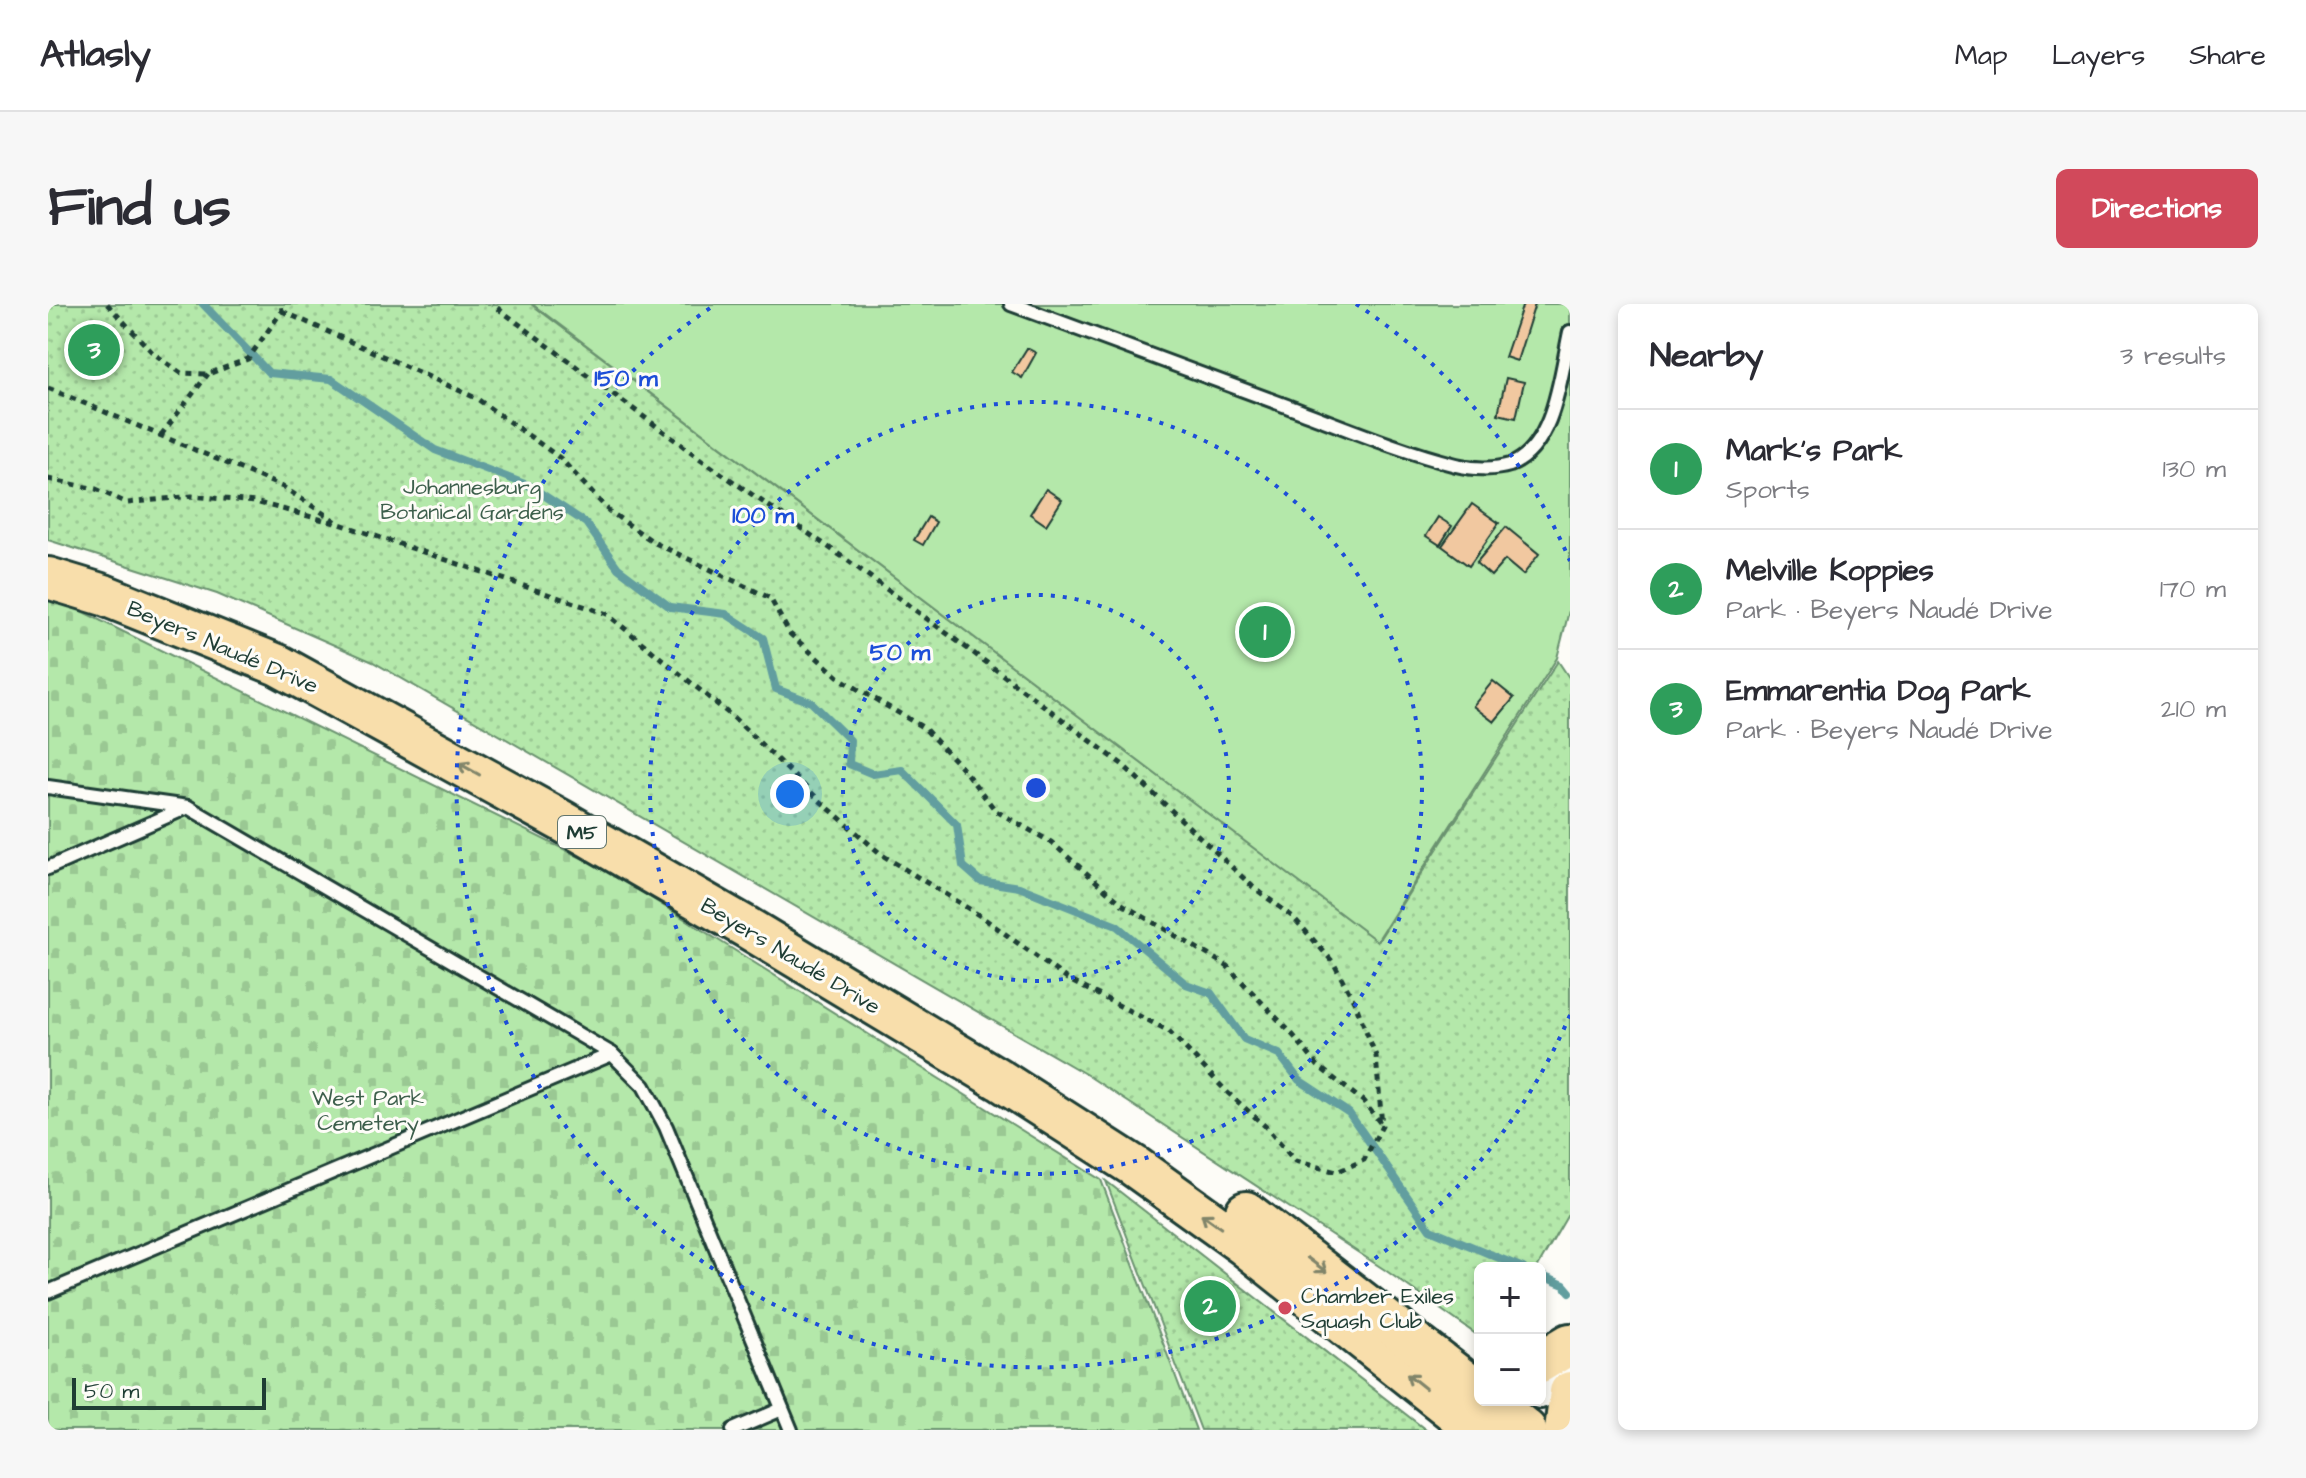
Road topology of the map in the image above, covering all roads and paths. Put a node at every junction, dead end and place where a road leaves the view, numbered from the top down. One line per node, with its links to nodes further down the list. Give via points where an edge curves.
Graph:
1 (107, 304): 6 (path, via 153,353 181,373)
2 (492, 304): 17 (path, via 1123,765 1253,887 1293,917 1333,962 1355,1003 1376,1056)
3 (1011, 304): 5 (lane, via 1458,466 1488,469 1511,464 1544,432)
4 (282, 308): 6 (path, via 248,359); 17 (path, via 476,398 560,458 609,511 655,543 770,598 790,634 841,679 924,728 996,811 1051,842 1122,904 1227,966 1318,1066 1363,1101)
5 (1570, 332)
6 (208, 374): 8 (path)
7 (48, 388): 8 (path)
8 (161, 435): 10 (path, via 283,487)
9 (48, 479): 10 (path, via 96,489 127,503 192,496 255,502)
10 (340, 524): 17 (path, via 607,614 734,718 882,855 982,917 1067,979 1169,1031 1295,1161 1337,1172 1364,1160)
11 (48, 554): 22 (main road, Beyers Naudé Drive / M5, one-way to 22, via 162,588 311,652 644,839 878,975 1162,1154)
12 (48, 578): 25 (main road, Beyers Naudé Drive / M5, one-way to 12, via 1244,1245 1013,1088 562,821 278,665)
13 (48, 787): 14 (lane)
14 (188, 807): 15 (lane); 16 (lane)
15 (48, 868)
16 (612, 1054): 18 (lane); 24 (lane, via 644,1086 666,1127)
17 (1382, 1126)
18 (48, 1292)
19 (1570, 1344): 21 (main road)
20 (1570, 1356): 25 (street)
21 (1546, 1358)
22 (1462, 1370)
23 (1570, 1392): 28 (main road)
24 (782, 1409): 26 (lane); 27 (lane)
25 (1512, 1414)
26 (733, 1430)
27 (791, 1430)
28 (1565, 1430)

